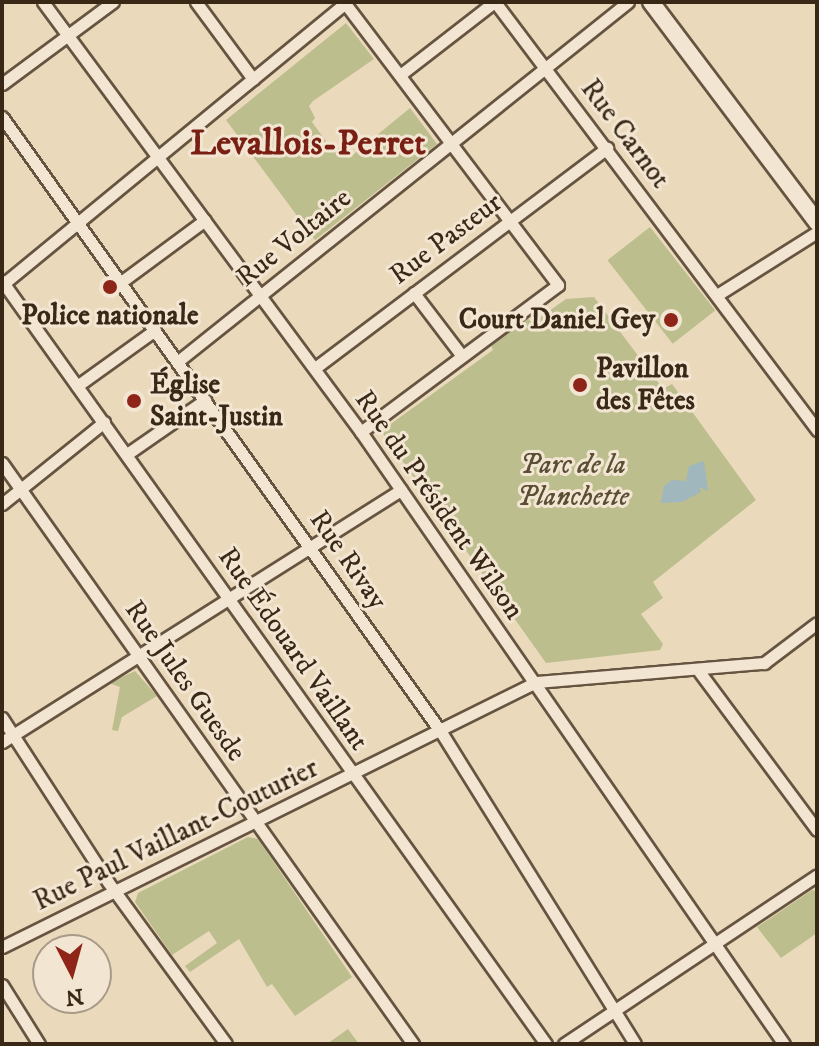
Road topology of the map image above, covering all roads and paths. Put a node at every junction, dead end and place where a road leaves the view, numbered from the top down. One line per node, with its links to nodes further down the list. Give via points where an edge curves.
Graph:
1 (43, 2): 8 (street, Rue du Président Wilson)
2 (113, 2): 8 (street)
3 (196, 2): 11 (street)
4 (494, 2): 9 (street, Rue Carnot); 10 (street)
5 (628, 2): 9 (street, Rue Voltaire)
6 (651, 2): 20 (main road)
7 (345, 3): 10 (street); 11 (street)
8 (68, 36): 12 (street); 16 (street, Rue du Président Wilson)
9 (545, 68): 14 (street, Rue Voltaire); 15 (street, Rue Carnot)
10 (400, 75): 14 (street)
11 (253, 79): 16 (street)
12 (2, 84)
13 (2, 117): 19 (street, Rue Rivay)
14 (452, 144): 18 (street); 25 (street, Rue Voltaire)
15 (607, 148): 18 (street, Rue Pasteur); 26 (street, Rue Carnot)
16 (157, 157): 17 (street, Rue du Président Wilson); 19 (street)
17 (205, 220): 22 (street); 25 (street, Rue du Président Wilson)
18 (511, 221): 24 (street, Rue Pasteur); 28 (street, via 558,285)
19 (78, 222): 22 (street, Rue Rivay); 23 (street)
20 (817, 222)
21 (817, 232): 26 (street)
22 (121, 282): 27 (street, Rue Rivay)
23 (3, 283): 31 (street, Rue Édouard Vaillant)
24 (414, 293): 28 (street); 30 (street, Rue Pasteur)
25 (261, 295): 29 (street, Rue Voltaire); 30 (street, Rue du Président Wilson)
26 (717, 295): 34 (street, Rue Carnot)
27 (155, 330): 29 (street, Rue Rivay); 31 (street)
28 (462, 356): 35 (street)
29 (177, 362): 32 (street, Rue Rivay)
30 (315, 368): 35 (street, Rue du Président Wilson)
31 (77, 386): 33 (street, Rue Édouard Vaillant)
32 (205, 400): 36 (street); 41 (street, Rue Rivay)
33 (104, 422): 36 (street, Rue Édouard Vaillant); 38 (street)
34 (817, 430)
35 (361, 432): 39 (street, Rue du Président Wilson)
36 (127, 454): 42 (street, Rue Édouard Vaillant)
37 (2, 463): 38 (street, Rue Jules Guesde)
38 (20, 489): 40 (street); 44 (street, Rue Jules Guesde)
39 (401, 490): 41 (street); 46 (street, Rue du Président Wilson)
40 (2, 504)
41 (310, 548): 42 (street); 48 (street, Rue Rivay)
42 (228, 599): 44 (street); 51 (street, Rue Édouard Vaillant)
43 (816, 626): 45 (street, Rue Paul Vaillant-Couturier, via 764,663)
44 (137, 655): 49 (street); 52 (street, Rue Jules Guesde)
45 (698, 670): 46 (street, Rue Paul Vaillant-Couturier); 53 (street)
46 (536, 682): 48 (street, Rue Paul Vaillant-Couturier); 56 (street, Rue du Président Wilson)
47 (2, 718): 49 (street)
48 (441, 732): 51 (street, Rue Paul Vaillant-Couturier); 59 (street, Rue Rivay)
49 (13, 735): 50 (street); 55 (street)
50 (2, 742)
51 (352, 775): 52 (street, Rue Paul Vaillant-Couturier); 63 (street, Rue Édouard Vaillant)
52 (255, 821): 55 (street, Rue Paul Vaillant-Couturier); 62 (street, Rue Jules Guesde)
53 (817, 830)
54 (817, 875): 56 (street)
55 (116, 891): 57 (street, Rue Paul Vaillant-Couturier); 61 (street)
56 (715, 945): 59 (street); 66 (street, Rue du Président Wilson)
57 (2, 947)
58 (2, 985): 60 (street)
59 (615, 1013): 64 (street); 65 (street, Rue Rivay)
60 (39, 1044)
61 (226, 1044)
62 (413, 1044)
63 (546, 1044)
64 (564, 1044)
65 (635, 1044)
66 (784, 1044)

